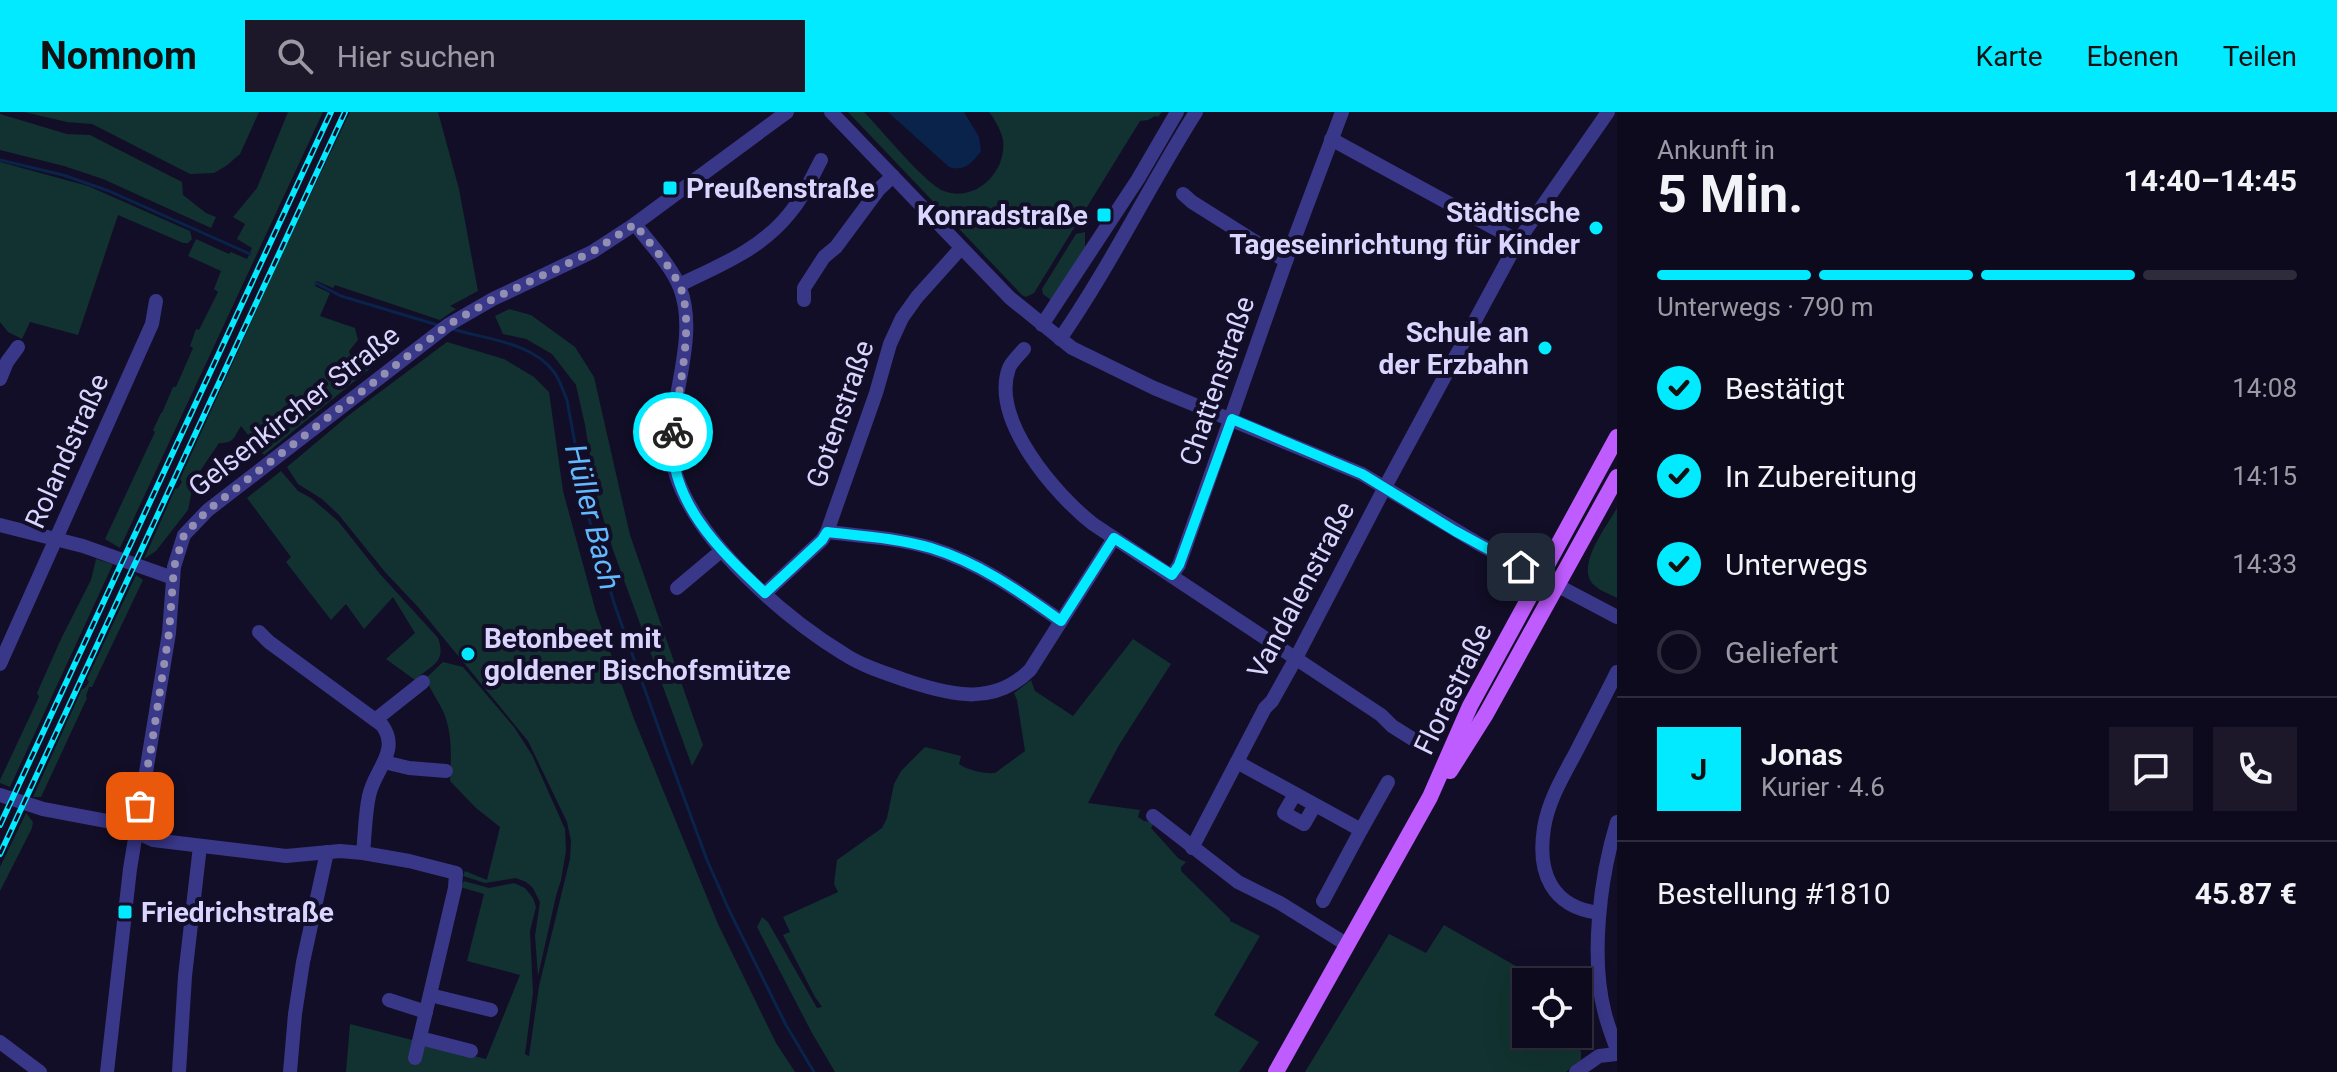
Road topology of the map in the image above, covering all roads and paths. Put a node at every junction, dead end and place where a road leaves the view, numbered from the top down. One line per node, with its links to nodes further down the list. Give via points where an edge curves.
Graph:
1 (787, 112): 11 (street, Gelsenkircher Straße)
2 (831, 112): 9 (street)
3 (1177, 112): 18 (street)
4 (1196, 112): 19 (street)
5 (1342, 112): 7 (street, Chattenstraße)
6 (1608, 112): 12 (street, Vandalenstraße)
7 (1331, 139): 12 (street); 14 (street, Chattenstraße)
8 (821, 160): 15 (street, via 799,201 766,237)
9 (893, 176): 13 (street); 16 (street, via 824,257 804,288)
10 (1183, 194): 14 (street)
11 (635, 224): 15 (street); 34 (street, Gelsenkircher Straße, via 592,252 467,313 427,340 197,520 179,545)
12 (1518, 241): 26 (street, Vandalenstraße)
13 (961, 248): 18 (street); 28 (street, Gotenstraße, via 902,318)
14 (1286, 261): 23 (street, Chattenstraße)
15 (679, 285): 31 (street, via 687,331 673,461 687,499)
16 (804, 300)
17 (156, 301): 30 (street, Rolandstraße, via 152,324)
18 (1042, 325): 19 (street)
19 (1060, 339): 23 (street, via 1103,364)
20 (18, 347): 22 (street)
21 (1024, 349): 29 (street, via 1009,369 1006,388 1023,442 1067,502)
22 (0, 379)
23 (1232, 419): 26 (street); 32 (street, Chattenstraße)
24 (1617, 437): 33 (main road, Florastraße)
25 (1617, 477): 35 (main road, Florastraße)
26 (1385, 487): 33 (street); 41 (street, Vandalenstraße)
27 (0, 525): 30 (street)
28 (827, 532): 37 (street, Gotenstraße); 39 (street, via 931,548 988,572)
29 (1114, 538): 32 (street); 39 (street)
30 (56, 539): 34 (street); 42 (street, Rolandstraße)
31 (721, 551): 36 (street); 37 (street)
32 (1172, 575): 41 (street)
33 (1540, 577): 35 (street); 53 (main road, Florastraße, via 1470,706)
34 (173, 578): 58 (street, Gelsenkircher Straße, via 169,633)
35 (1556, 586): 38 (street); 53 (main road, Florastraße, via 1486,714)
36 (677, 588)
37 (765, 593): 39 (street, via 845,655 898,678 959,694 990,693 1016,683)
38 (1617, 617)
39 (1061, 621)
40 (259, 632): 45 (street)
41 (1296, 658): 46 (street); 48 (street, Vandalenstraße)
42 (0, 664)
43 (1617, 672): 64 (street, via 1556,791 1544,828 1544,869 1555,892 1572,907)
44 (423, 682): 45 (street)
45 (375, 720): 47 (street, via 389,738)
46 (1419, 743)
47 (384, 762): 49 (street); 62 (street, via 369,796)
48 (1237, 762): 51 (street); 60 (street, Vandalenstraße)
49 (446, 771)
50 (1388, 782): 57 (street)
51 (1295, 794): 54 (street); 54 (street, via 1284,813 1304,824)
52 (0, 795): 58 (street, via 117,823)
53 (1430, 797): 65 (main road, Florastraße)
54 (1315, 805): 57 (street)
55 (1153, 816): 60 (street)
56 (1617, 822): 64 (street)
57 (1361, 830): 63 (street)
58 (135, 833): 59 (street); 76 (street, Gelsenkircher Straße)
59 (200, 846): 61 (street, via 286,856); 77 (street)
60 (1192, 848): 65 (street, via 1238,882)
61 (327, 852): 62 (street); 78 (street, via 303,962)
62 (363, 853): 66 (street, via 456,873)
63 (1323, 901)
64 (1599, 913): 73 (street, via 1599,975)
65 (1346, 944): 79 (main road, Florastraße)
66 (430, 995): 68 (street); 69 (street)
67 (389, 1000): 69 (street)
68 (491, 1010)
69 (426, 1012): 70 (street)
70 (420, 1038): 72 (street); 74 (street)
71 (0, 1042): 75 (street)
72 (471, 1051)
73 (1617, 1052): 80 (street, via 1599,1056)
74 (415, 1058)
75 (40, 1072)
76 (107, 1072)
77 (179, 1072)
78 (290, 1072)
79 (1276, 1072)
80 (1576, 1072)

